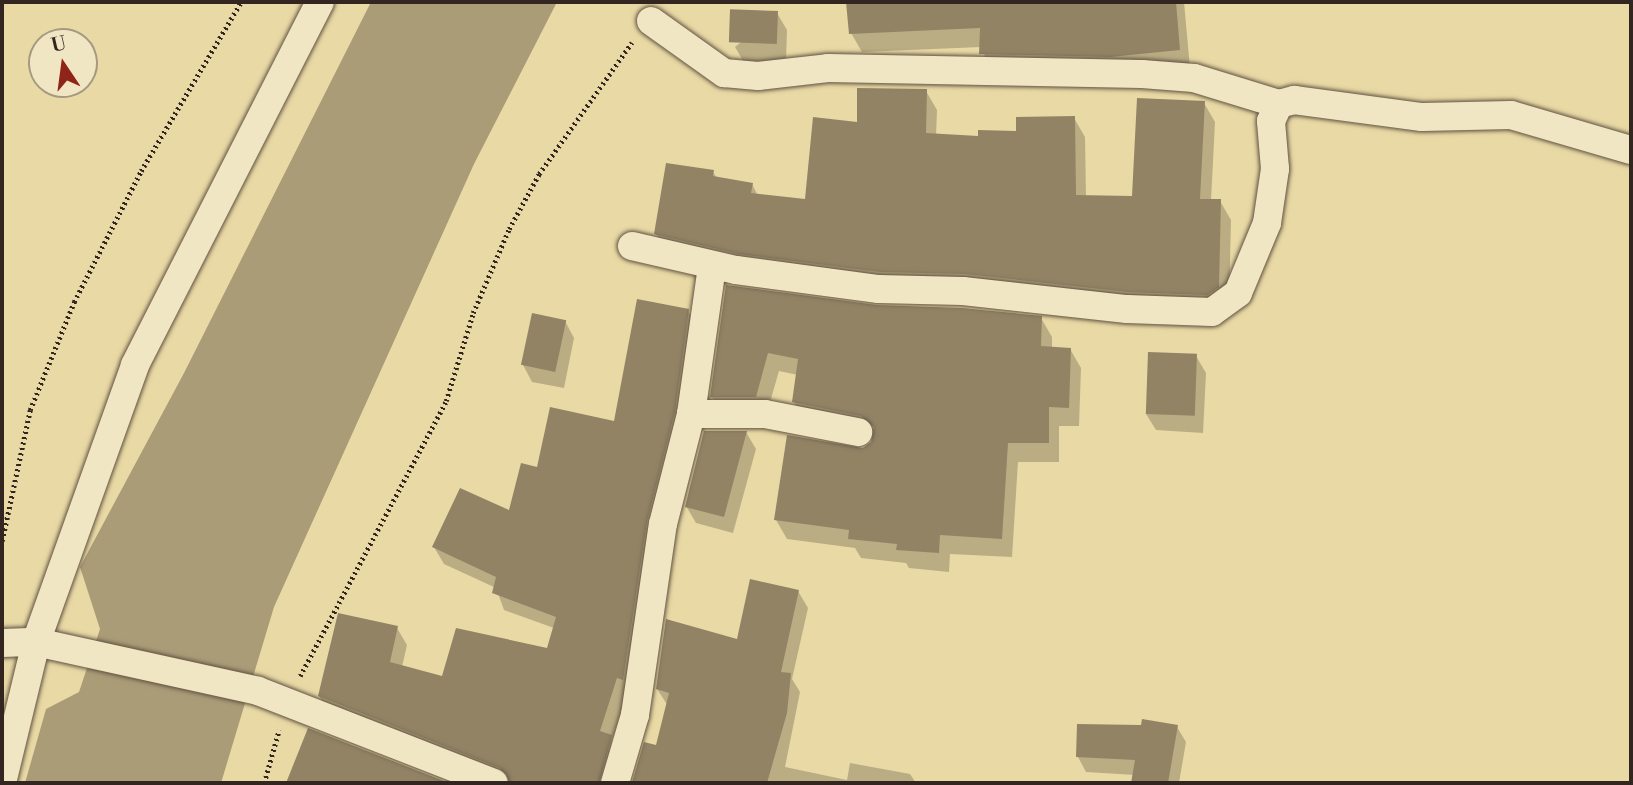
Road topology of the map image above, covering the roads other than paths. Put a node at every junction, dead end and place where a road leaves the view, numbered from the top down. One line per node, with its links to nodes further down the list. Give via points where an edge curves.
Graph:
1 (320, 2): 9 (street, via 135,365)
2 (651, 21): 3 (street, via 724,73 758,76 828,68 1142,74 1195,78)
3 (1279, 104): 4 (street, via 1294,100 1422,117 1511,115); 6 (street, via 1271,121 1275,169 1267,223 1238,293 1212,312 1127,309 963,291 879,289)
4 (1631, 150)
5 (632, 246): 6 (street)
6 (712, 266): 7 (street)
7 (691, 414): 8 (street, via 765,414); 13 (street, via 663,524 635,715)
8 (858, 432)
9 (36, 642): 10 (street); 11 (street); 12 (street, via 258,691)
10 (2, 643)
11 (2, 783)
12 (494, 783)
13 (615, 783)

